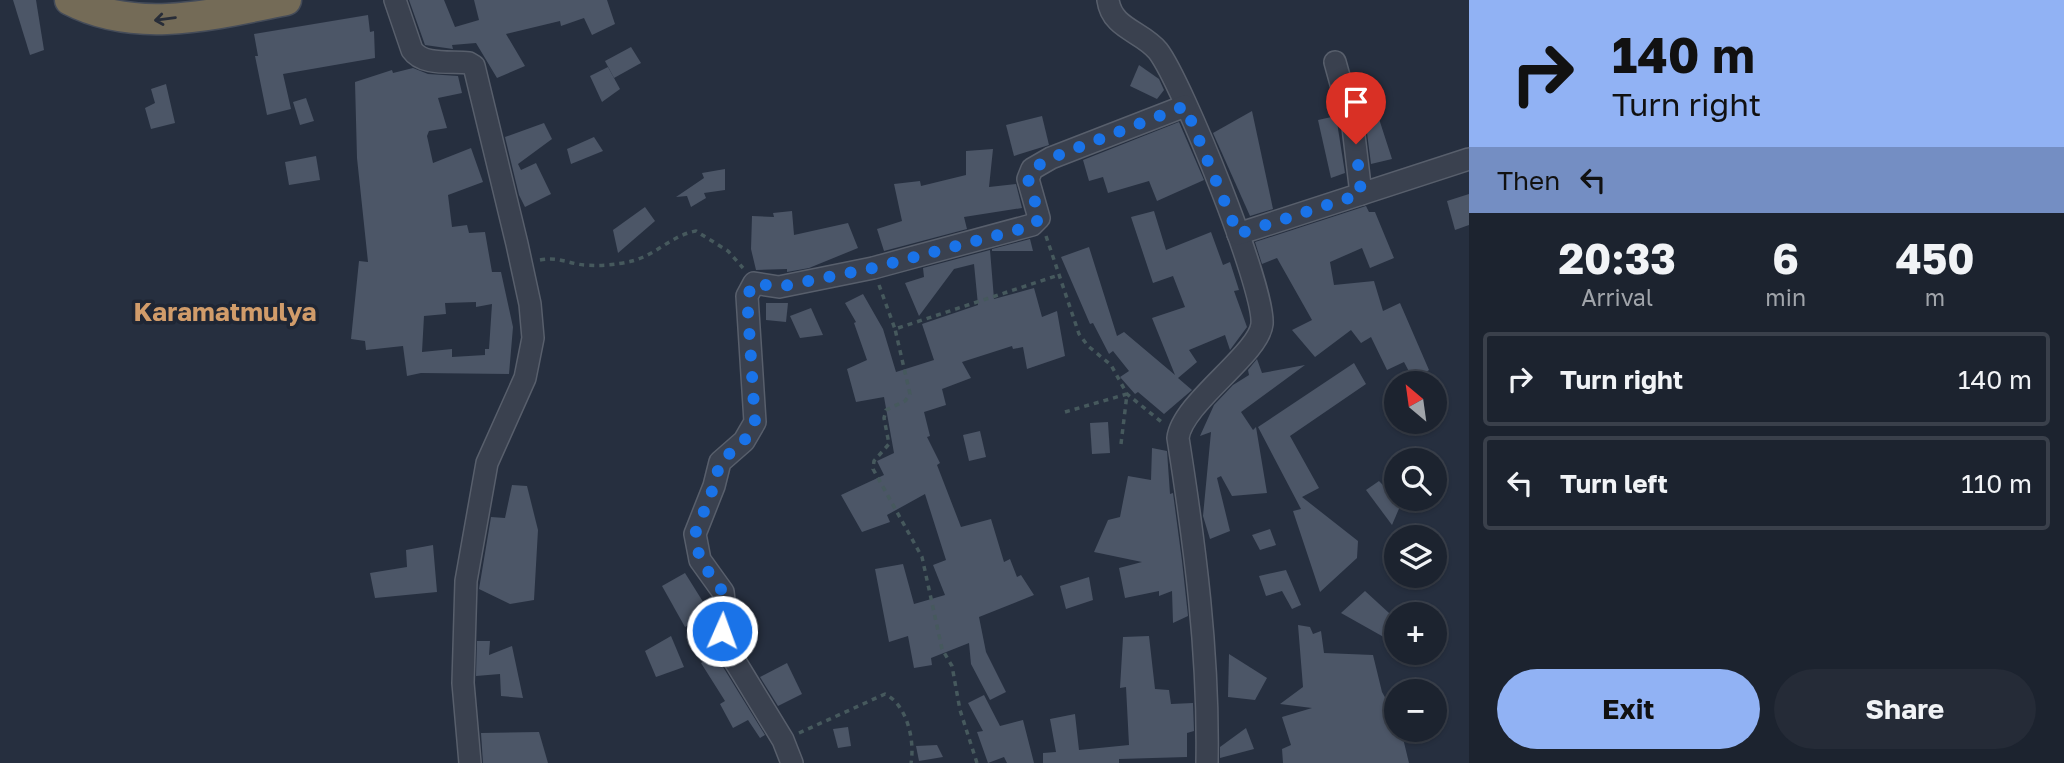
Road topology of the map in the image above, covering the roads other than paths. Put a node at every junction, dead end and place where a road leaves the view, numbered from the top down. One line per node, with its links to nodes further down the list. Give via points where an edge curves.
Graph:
1 (70, 0): 2 (highway, one-way to 1, via 147,21)
2 (286, 0)
3 (395, 0): 10 (street, via 417,56 474,66 532,317 531,361 487,463 466,581 463,682)
4 (1108, 0): 6 (street, via 1115,19 1157,50 1172,72)
5 (1335, 62): 8 (street, via 1353,127)
6 (1185, 106): 9 (street); 11 (street, via 1032,169 1028,179 1040,218 1021,229 873,268 779,287 754,283 747,296 755,422 744,441 720,462 695,545 723,592 726,617 722,640 783,740)
7 (1469, 159): 8 (street)
8 (1361, 194): 9 (street)
9 (1238, 234): 12 (street, via 1262,314 1261,329 1179,430 1200,584)
10 (470, 763)
11 (792, 763)
12 (1207, 763)

